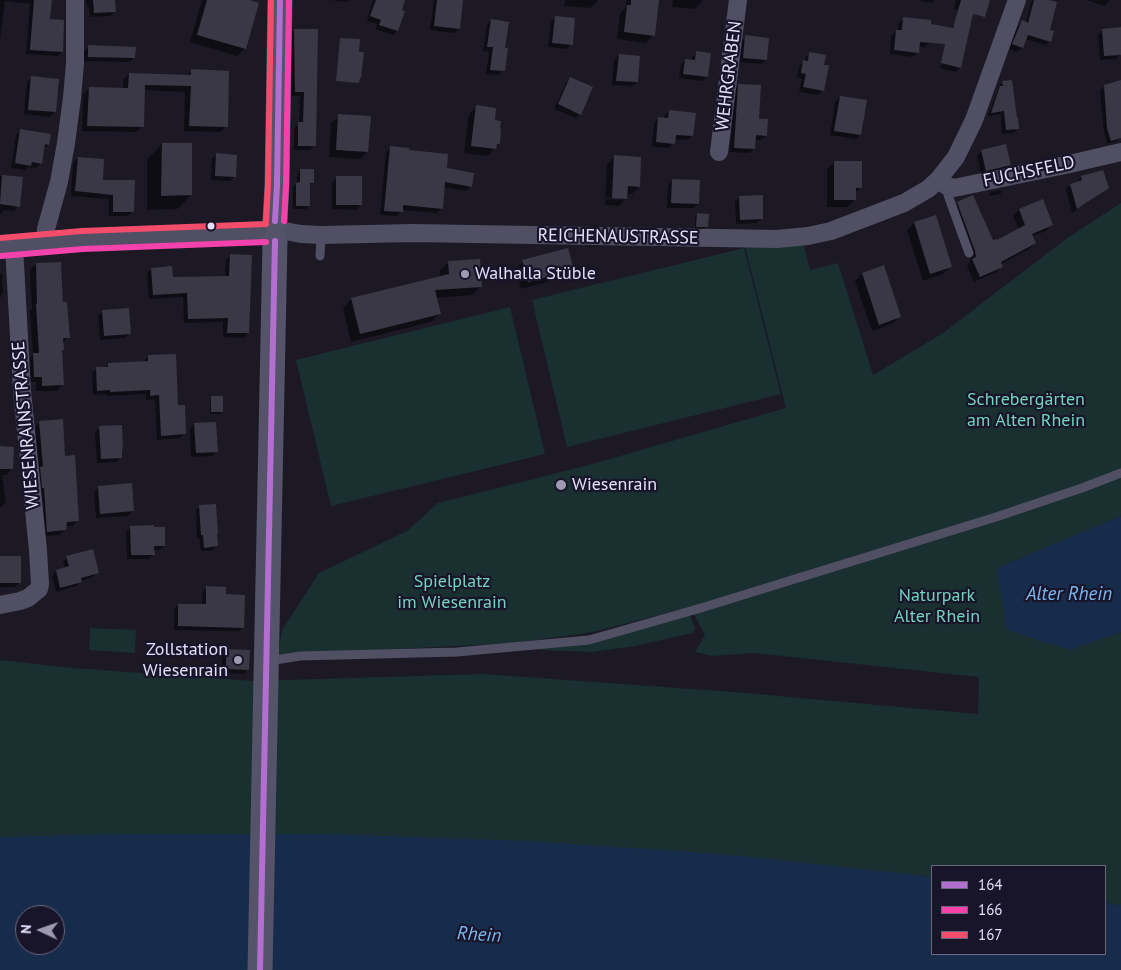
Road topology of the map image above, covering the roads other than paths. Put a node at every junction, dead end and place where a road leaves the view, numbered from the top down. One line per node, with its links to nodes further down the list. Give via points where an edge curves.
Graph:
1 (75, 0): 10 (street, via 72,98)
2 (280, 0): 8 (street)
3 (738, 0): 5 (street, WEHRGRABEN)
4 (1017, 0): 7 (street, REICHENAUSTRASSE, via 974,120)
5 (719, 152)
6 (1121, 152): 7 (street, FUCHSFELD, via 954,188)
7 (942, 183): 9 (street, REICHENAUSTRASSE, via 904,204 836,229 777,239 413,233); 12 (lane)
8 (275, 232): 9 (street, REICHENAUSTRASSE); 10 (street, REICHENAUSTRASSE); 17 (street)
9 (321, 235): 13 (lane)
10 (46, 243): 11 (street, REICHENAUSTRASSE)
11 (7, 246): 15 (street, WIESENRAINSTRASSE, via 40,584 28,598)
12 (969, 253)
13 (320, 256)
14 (1121, 473): 17 (lane, via 996,517 589,640 457,652 300,656)
15 (0, 605)
16 (301, 662): 17 (lane)
17 (266, 669): 18 (street)
18 (260, 970)

